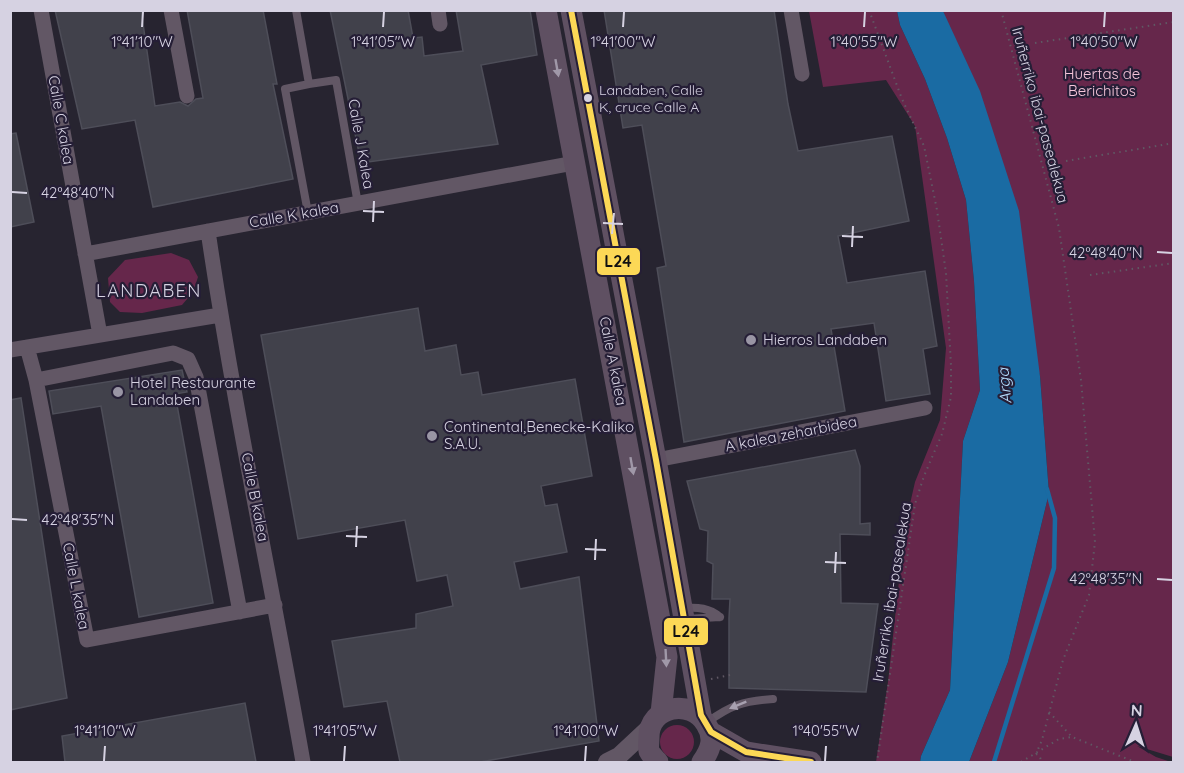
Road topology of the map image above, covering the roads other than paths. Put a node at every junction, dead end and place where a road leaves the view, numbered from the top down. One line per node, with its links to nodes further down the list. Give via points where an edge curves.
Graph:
1 (41, 10): 16 (street, Calle C kalea)
2 (171, 10): 10 (street)
3 (296, 10): 9 (lane)
4 (546, 10): 11 (main road, Calle A kalea, one-way to 11)
5 (571, 10): 8 (main road)
6 (791, 10): 7 (street)
7 (802, 74)
8 (584, 79): 11 (main road, via 578,103 583,149); 15 (main road)
9 (309, 84): 12 (lane, Calle J Kalea, via 336,80); 13 (lane, Calle J Kalea, via 285,89)
10 (188, 96)
11 (574, 164): 12 (street, Calle K kalea); 15 (main road, via 590,175 597,216); 27 (main road, Calle A kalea, one-way to 27, via 667,657)
12 (358, 204): 13 (street, Calle K kalea)
13 (308, 213): 14 (street, Calle K kalea)
14 (208, 231): 16 (street, Calle K kalea); 17 (street, Calle B kalea)
15 (612, 233): 23 (main road)
16 (85, 254): 18 (street, Calle C kalea)
17 (220, 315): 18 (street); 24 (street, Calle B kalea)
18 (100, 335): 19 (street)
19 (27, 347): 20 (street); 21 (street, Calle L kalea)
20 (10, 350)
21 (36, 380): 25 (street, via 173,353 188,359 196,377); 25 (street, Calle L kalea, via 87,639)
22 (926, 408): 23 (street, A kalea zeharbidea)
23 (656, 460): 28 (main road)
24 (275, 605): 25 (street, Calle L kalea); 29 (street, Calle B kalea)
25 (240, 612)
26 (773, 699): 28 (lane, one-way to 28, via 745,701)
27 (655, 721): 28 (main road, via 681,707); 30 (street, via 620,756); 31 (main road, Calle A kalea, via 648,750)
28 (706, 723): 32 (main road, via 711,750); 33 (main road, via 746,752)
29 (303, 762)
30 (607, 762)
31 (658, 762)
32 (702, 762)
33 (810, 762)

